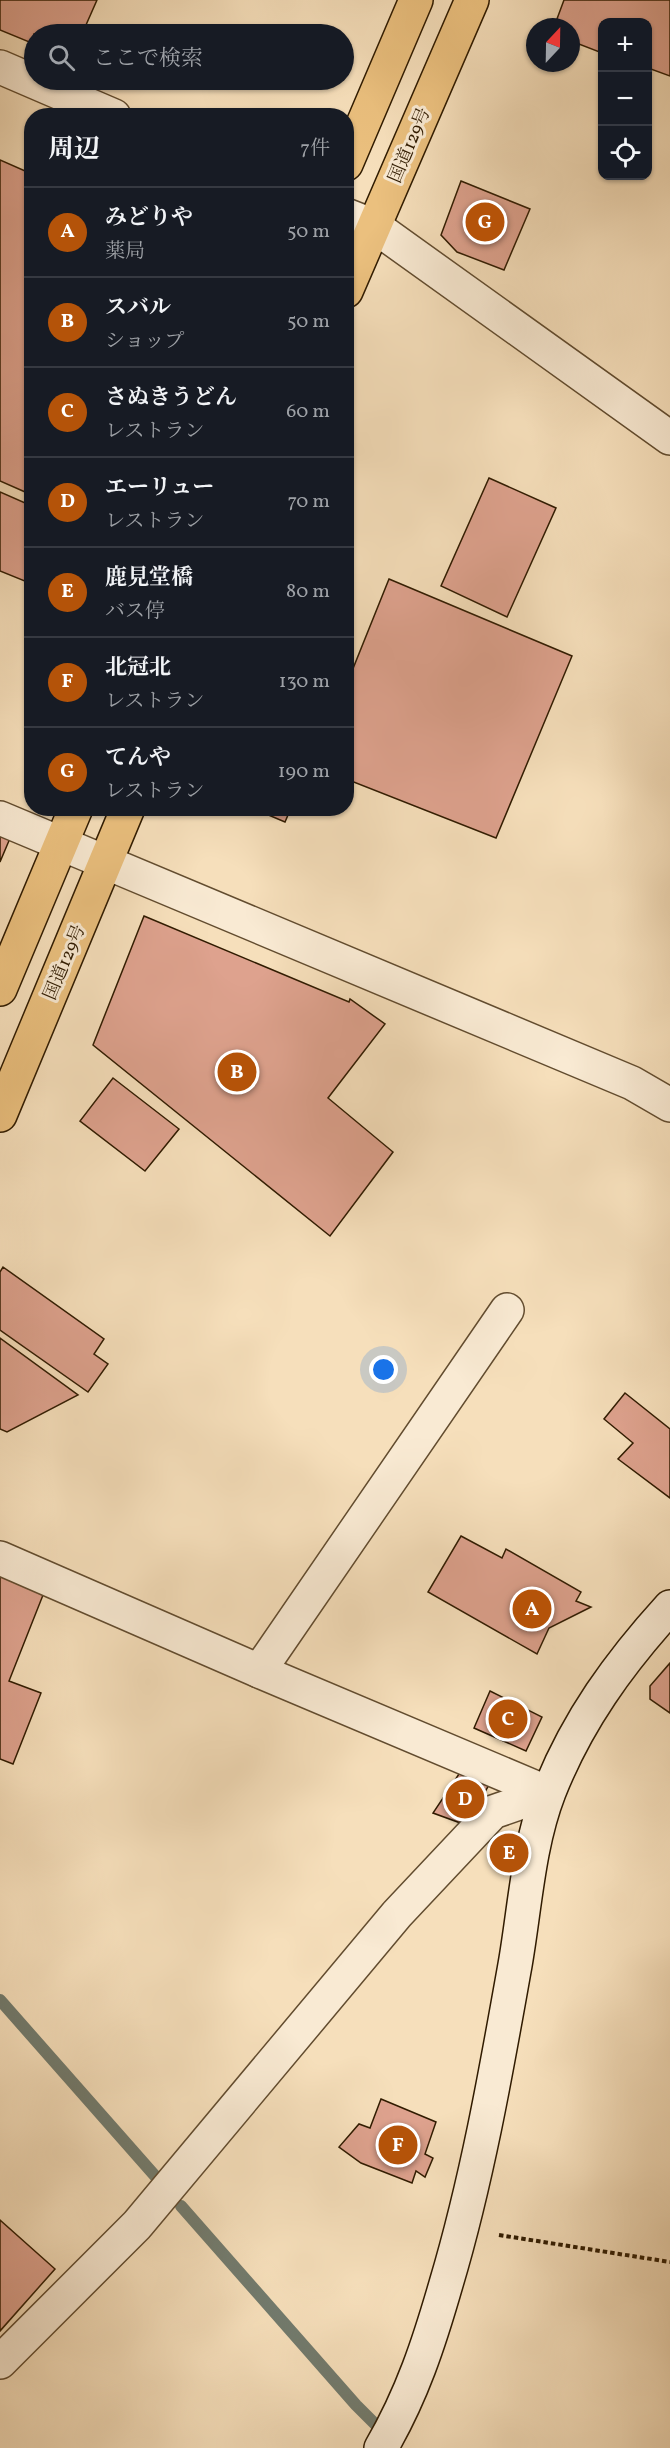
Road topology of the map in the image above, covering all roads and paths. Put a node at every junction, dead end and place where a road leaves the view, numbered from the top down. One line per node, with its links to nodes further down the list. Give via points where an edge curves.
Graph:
1 (416, 0): 7 (highway)
2 (472, 0): 8 (highway, 国道129号)
3 (0, 67): 4 (street)
4 (24, 77)
5 (54, 90): 6 (street)
6 (95, 108)
7 (354, 145)
8 (360, 220): 9 (highway, 国道129号); 10 (street)
9 (354, 250)
10 (670, 438)
11 (73, 816): 14 (highway)
12 (125, 816): 15 (highway, 国道129号)
13 (0, 818): 14 (street)
14 (61, 844): 15 (street); 16 (highway)
15 (105, 863): 17 (street, via 632,1083); 18 (highway, 国道129号)
16 (0, 990)
17 (670, 1105)
18 (0, 1115)
19 (507, 1310): 22 (street)
20 (0, 1558): 22 (street)
21 (670, 1607): 23 (street, via 644,1635 583,1718)
22 (259, 1671): 23 (street)
23 (548, 1793): 24 (street, via 535,1842 495,2080); 26 (street, via 493,1812 397,1914 137,2225)
24 (462, 2230): 25 (path); 27 (street, via 426,2354)
25 (670, 2262)
26 (0, 2362)
27 (381, 2448)

